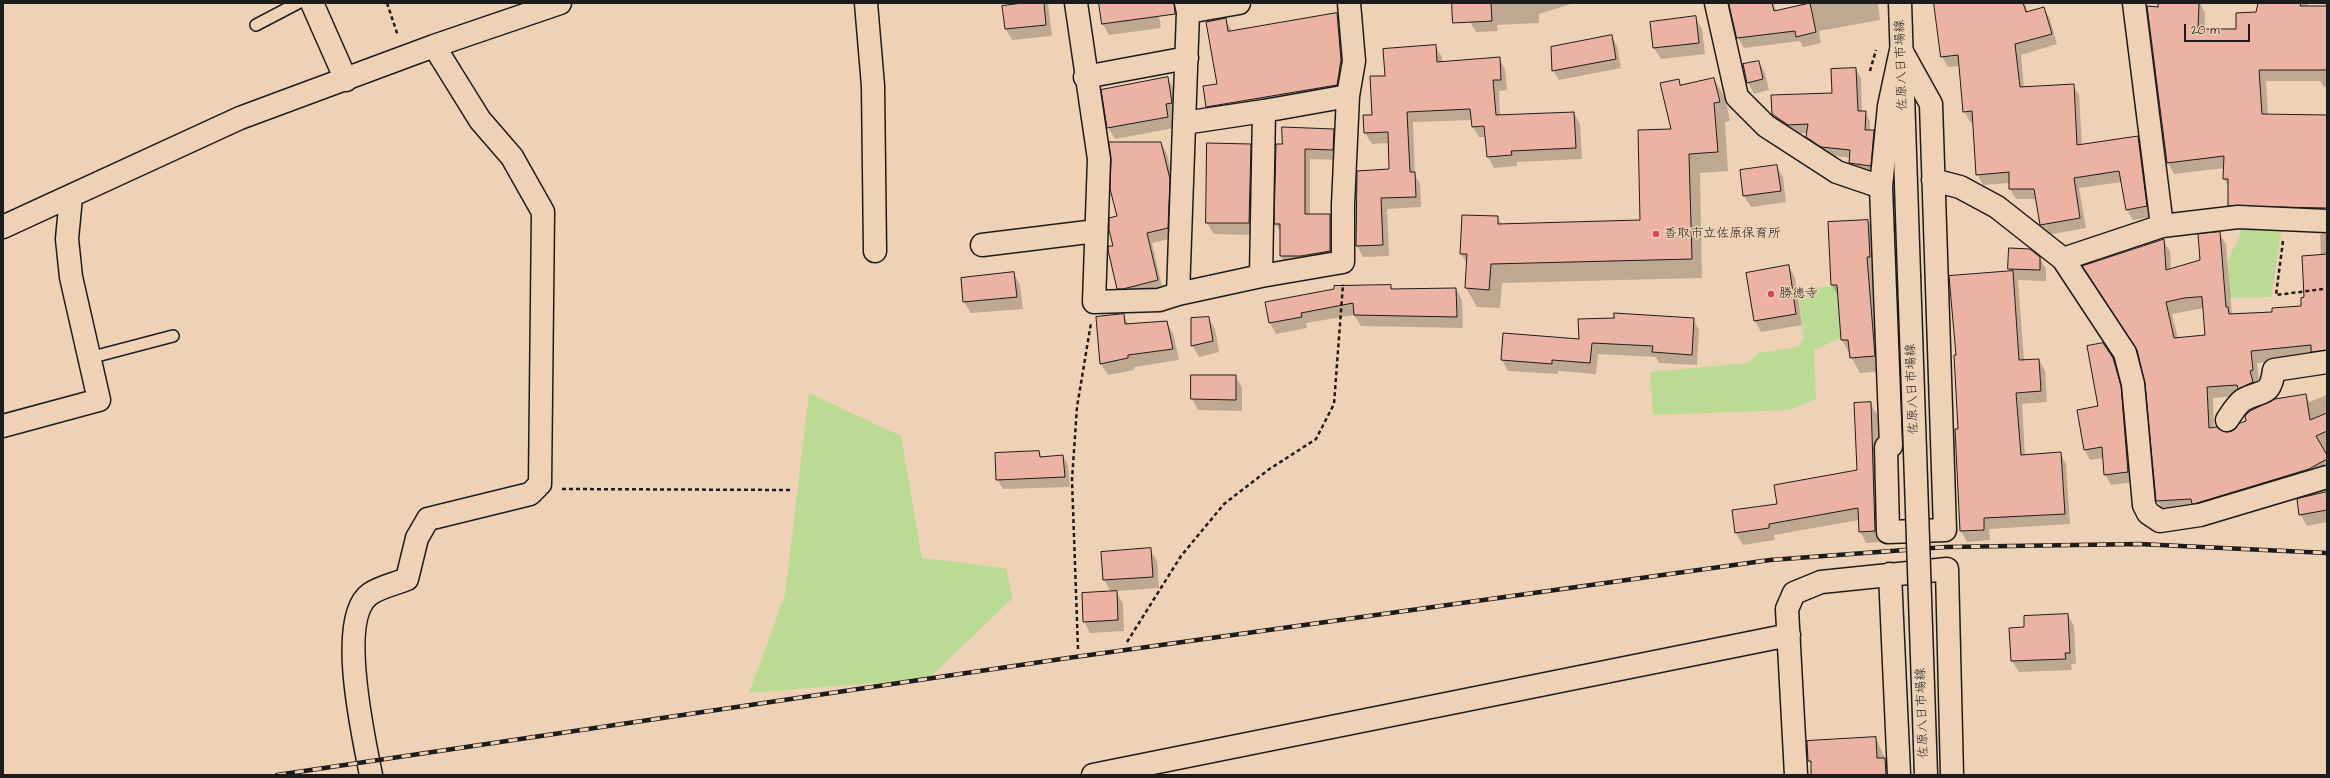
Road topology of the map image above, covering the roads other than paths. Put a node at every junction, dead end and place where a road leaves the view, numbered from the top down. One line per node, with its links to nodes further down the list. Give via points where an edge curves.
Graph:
1 (298, 3): 12 (lane)
2 (312, 3): 17 (street)
3 (560, 3): 13 (street)
4 (866, 3): 29 (street, via 873,86)
5 (1076, 3): 16 (street)
6 (1238, 3): 11 (street)
7 (1349, 3): 18 (street, via 1354,61)
8 (1716, 3): 22 (street, via 1737,97 1766,126 1830,168 1859,182)
9 (1900, 3): 14 (street, 佐原八日市場線)
10 (2134, 3): 25 (street)
11 (1187, 8): 15 (street)
12 (256, 25)
13 (434, 46): 17 (street); 41 (street, via 480,120 512,157 543,212 540,484 530,494 428,519 417,538 407,579 369,594 358,612 352,642 353,672)
14 (1901, 50): 21 (street, via 1931,104); 22 (street, via 1889,106); 45 (street, 佐原八日市場線, bridge)
15 (1187, 58): 16 (street); 20 (street)
16 (1085, 77): 27 (street, via 1099,159)
17 (346, 80): 23 (street, via 240,118)
18 (1348, 96): 19 (street); 31 (street, via 1343,262)
19 (1264, 111): 20 (street); 31 (street)
20 (1184, 123): 32 (street)
21 (1932, 180): 22 (street, via 1945,530 1888,532 1886,447 1892,446); 30 (street, via 1960,187 1992,204)
22 (1880, 187)
23 (71, 197): 26 (street); 34 (street, via 67,239 71,277)
24 (2327, 221): 25 (street, via 2238,217)
25 (2162, 226): 30 (street)
26 (3, 227)
27 (1096, 231): 28 (street); 32 (street, via 1094,302 1159,300)
28 (982, 245)
29 (875, 251)
30 (2062, 259): 38 (street, via 2125,353 2133,384 2144,506 2148,513 2160,521 2200,515)
31 (1261, 276): 32 (street)
32 (1178, 294)
33 (173, 336): 34 (lane)
34 (89, 358): 37 (street, via 99,400)
35 (2327, 362): 36 (street, via 2274,370 2272,384 2267,392 2242,400)
36 (2226, 420)
37 (3, 426)
38 (2327, 477)
39 (1890, 574): 40 (street, via 1821,582 1794,592 1787,609); 44 (street); 46 (street, via 1947,569)
40 (1789, 635): 42 (street); 43 (street)
41 (371, 775)
42 (1093, 775)
43 (1796, 775)
44 (1899, 775)
45 (1926, 775)
46 (1952, 775)

